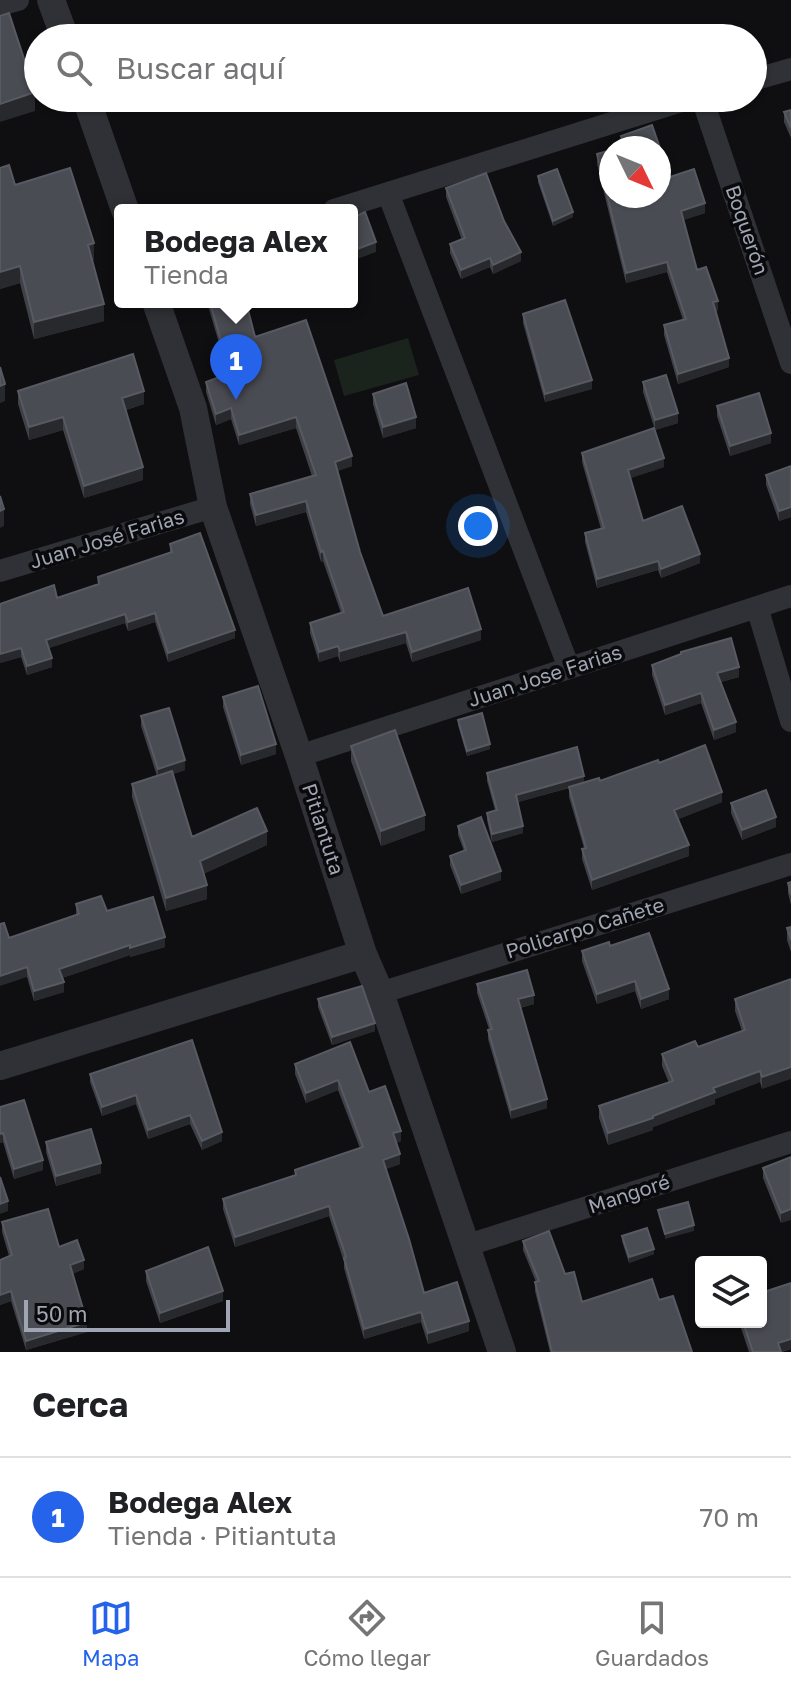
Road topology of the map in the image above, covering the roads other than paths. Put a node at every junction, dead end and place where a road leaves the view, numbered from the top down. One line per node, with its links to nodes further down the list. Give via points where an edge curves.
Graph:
1 (18, 0): 3 (street)
2 (51, 0): 4 (street)
3 (0, 5)
4 (60, 24)
5 (791, 69): 6 (street)
6 (767, 76)
7 (91, 112): 11 (street)
8 (646, 112): 10 (street)
9 (707, 112): 14 (street, Boquerón)
10 (388, 193): 12 (street); 19 (street)
11 (123, 204)
12 (353, 204)
13 (158, 308): 15 (street, Pitiantuta, via 193,408)
14 (791, 363)
15 (213, 507): 16 (street, Juan José Farias); 21 (street, Pitiantuta)
16 (0, 571)
17 (791, 596): 18 (street, Juan Jose Farias)
18 (757, 607): 19 (street, Juan Jose Farias); 20 (street)
19 (569, 668): 21 (street, Juan Jose Farias)
20 (791, 721)
21 (299, 756): 23 (street, Pitiantuta)
22 (791, 864): 24 (street, Policarpo Cañete)
23 (363, 954): 24 (street, Pitiantuta); 25 (street)
24 (380, 993): 27 (street, Pitiantuta)
25 (0, 1066)
26 (791, 1142): 27 (street, Mangoré)
27 (468, 1245): 28 (street, Pitiantuta)
28 (502, 1352)

